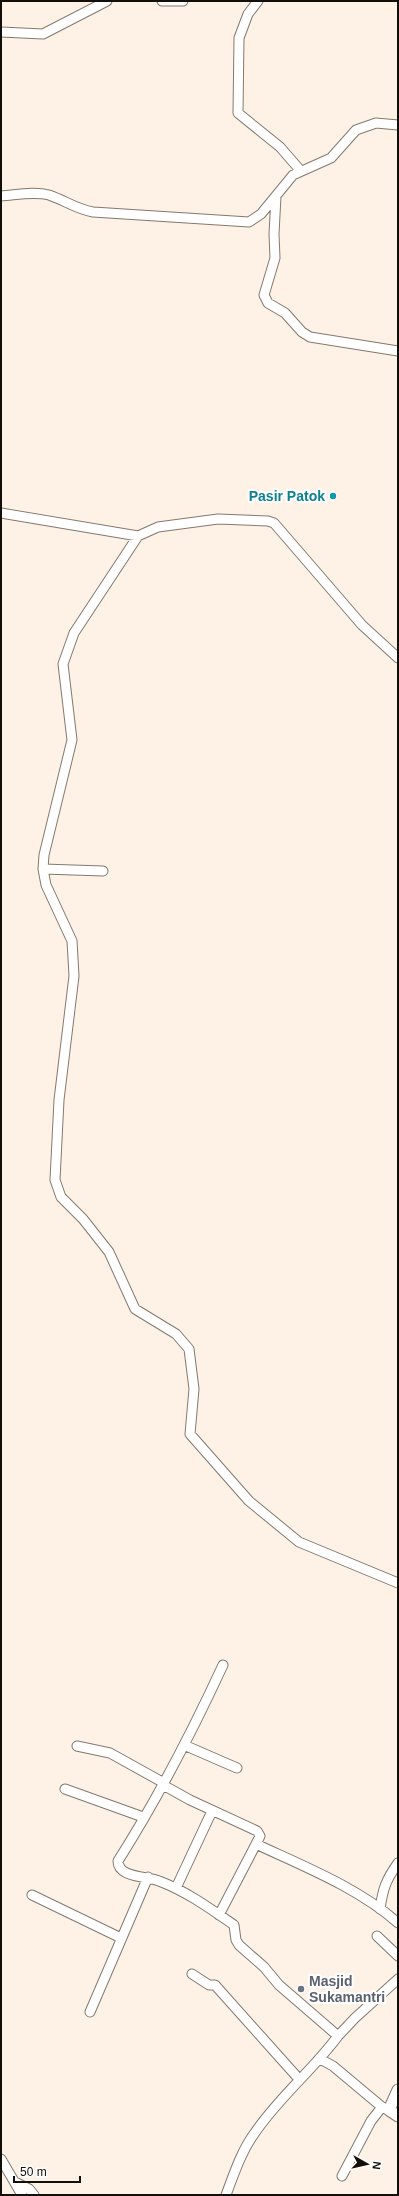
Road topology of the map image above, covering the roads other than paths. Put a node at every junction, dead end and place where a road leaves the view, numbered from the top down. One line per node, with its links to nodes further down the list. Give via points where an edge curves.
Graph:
1 (107, 1): 5 (street, via 43,34)
2 (162, 1): 3 (street)
3 (183, 1)
4 (258, 1): 7 (street, via 248,14 239,38 238,113 280,148)
5 (1, 32)
6 (398, 125): 7 (street, via 376,123 361,127 331,158)
7 (300, 170): 9 (street, via 287,181)
8 (1, 196): 9 (street, via 37,193 80,210 240,222 249,222 261,214)
9 (276, 196): 10 (street, via 275,258 264,290 268,303 286,313 302,332 310,337)
10 (398, 351)
11 (1, 513): 12 (street)
12 (138, 536): 13 (street, via 158,527 218,519 268,521 274,524 362,625); 14 (street, via 74,633 63,664 72,740 44,855)
13 (398, 658)
14 (43, 869): 15 (street); 16 (street, via 46,885 72,941 74,976 57,1130 55,1180 61,1197 83,1219 108,1252 136,1309 176,1334 189,1349 194,1389 190,1434 193,1439 206,1450 249,1501 299,1542)
15 (103, 871)
16 (398, 1583)
17 (223, 1664): 18 (street)
18 (184, 1744): 20 (street); 21 (street)
19 (77, 1746): 21 (street, via 105,1751)
20 (237, 1768)
21 (164, 1784): 23 (street); 24 (street)
22 (65, 1788): 24 (street)
23 (212, 1811): 25 (street, via 257,1831 260,1836); 28 (street)
24 (143, 1817): 27 (street, via 118,1861 118,1866 120,1870 135,1876)
25 (256, 1844): 30 (street, via 320,1872); 31 (street)
26 (398, 1863): 30 (street, via 388,1876 382,1891)
27 (148, 1878): 28 (street); 34 (street)
28 (176, 1888): 31 (street)
29 (32, 1895): 34 (street)
30 (380, 1909): 32 (street)
31 (219, 1915): 39 (street, via 234,1925 239,1945 264,1967 278,1985)
32 (398, 1923)
33 (377, 1936): 35 (street)
34 (121, 1938): 38 (street)
35 (398, 1956)
36 (192, 1974): 41 (street, via 210,1985 215,1985)
37 (398, 1979): 39 (street)
38 (90, 2012)
39 (338, 2036): 40 (street)
40 (320, 2059): 41 (street); 43 (street, via 333,2066)
41 (299, 2079): 49 (street, via 253,2135 238,2163)
42 (398, 2090): 43 (street)
43 (390, 2111): 45 (street, via 371,2122)
44 (1, 2159): 46 (street)
45 (342, 2176)
46 (16, 2182): 47 (street); 48 (street)
47 (22, 2195)
48 (34, 2195)
49 (226, 2195)

